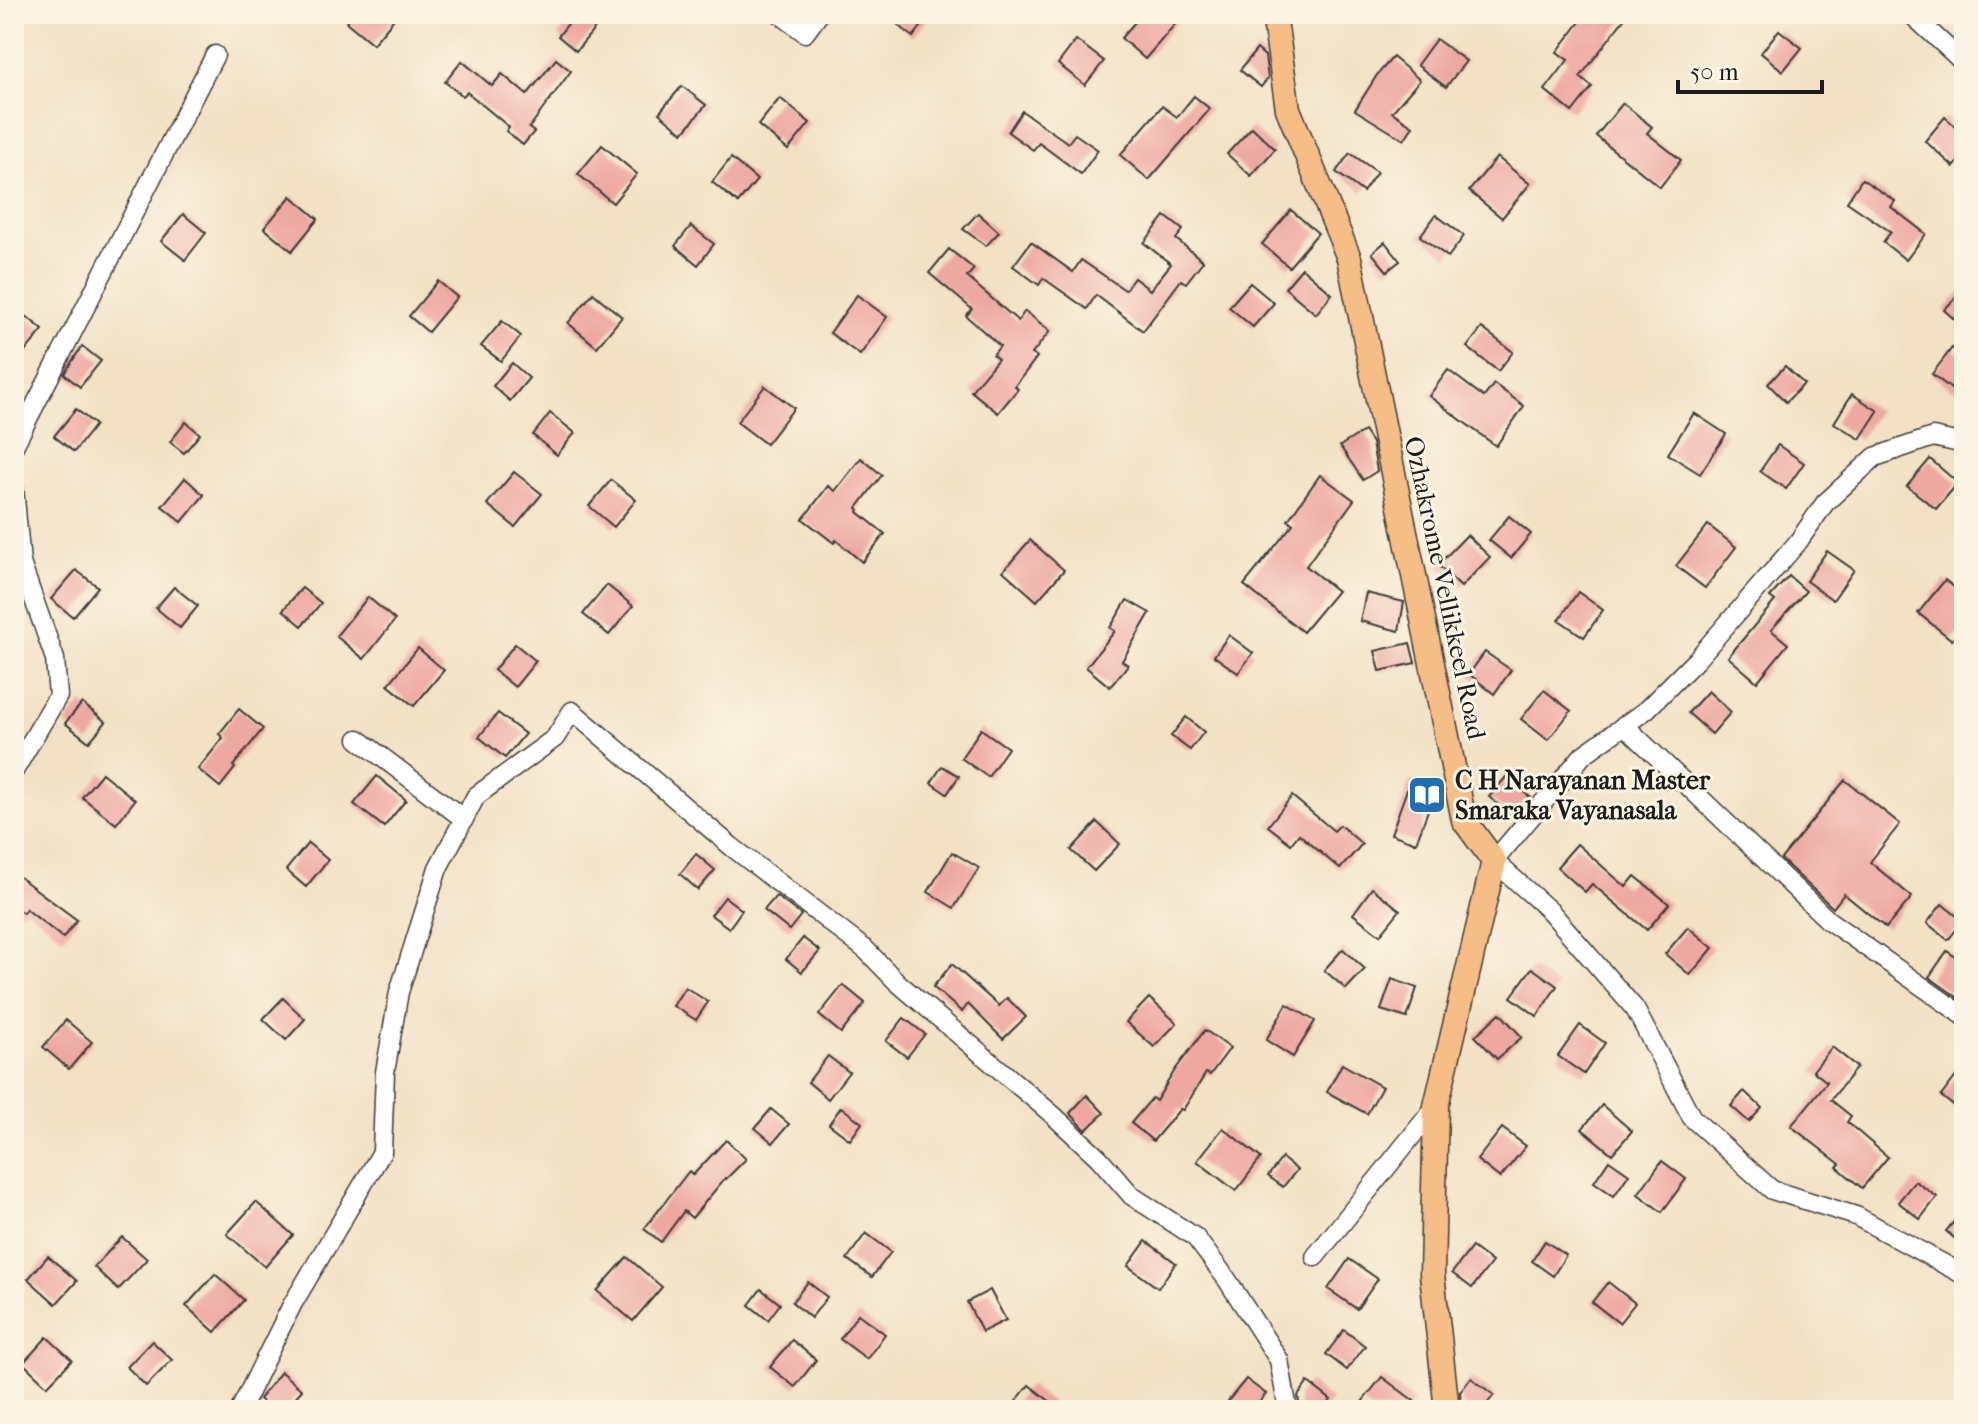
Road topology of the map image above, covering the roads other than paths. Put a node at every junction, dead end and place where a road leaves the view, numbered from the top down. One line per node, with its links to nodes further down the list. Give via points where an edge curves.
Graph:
1 (780, 14): 2 (street, via 805,33)
2 (819, 14)
3 (1274, 14): 14 (main road, Ozhakrome Vellikkeel Road, via 1288,109 1349,258 1464,820)
4 (1911, 14): 6 (street)
5 (215, 55): 8 (street)
6 (1964, 63)
7 (1964, 444): 10 (street, via 1933,437 1875,457 1825,503 1697,659)
8 (14, 446)
9 (14, 488): 12 (street, via 21,563 55,659 58,696)
10 (1624, 725): 14 (street, via 1583,755); 15 (street, via 1828,920)
11 (358, 739): 13 (street)
12 (14, 771)
13 (464, 819): 19 (street, via 438,868 399,992 385,1072 382,1152 292,1305); 20 (street, via 476,796 555,738 572,711 732,847 866,950 1053,1115 1132,1196 1195,1237 1279,1360)
14 (1494, 861): 16 (main road); 18 (street, via 1550,911 1635,1009 1692,1118 1772,1190 1856,1216)
15 (1964, 1016)
16 (1436, 1106): 17 (street); 21 (main road, via 1432,1274)
17 (1315, 1257)
18 (1964, 1275)
19 (240, 1410)
20 (1288, 1410)
21 (1447, 1410)

